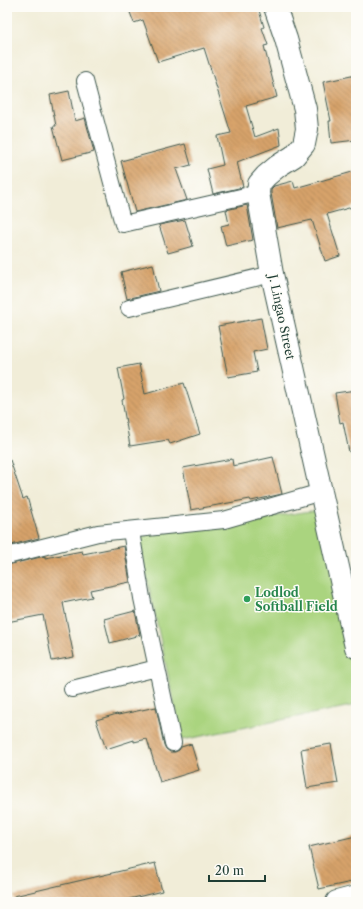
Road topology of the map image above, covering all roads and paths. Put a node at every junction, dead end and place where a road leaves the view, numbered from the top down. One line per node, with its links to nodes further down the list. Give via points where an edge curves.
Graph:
1 (275, 7): 3 (street, via 305,109 308,129 304,144 294,156 266,176 259,184)
2 (85, 82): 3 (street, via 123,224)
3 (258, 193): 4 (street, J. Lingao Street)
4 (272, 274): 5 (street); 6 (street, J. Lingao Street)
5 (129, 308)
6 (321, 492): 7 (street, via 224,520); 9 (street, J. Lingao Street)
7 (131, 531): 8 (street, via 98,533); 10 (street)
8 (7, 556)
9 (356, 647)
10 (157, 668): 11 (street); 12 (street)
11 (72, 689)
12 (173, 743)
13 (356, 897): 14 (street)
14 (337, 902)

